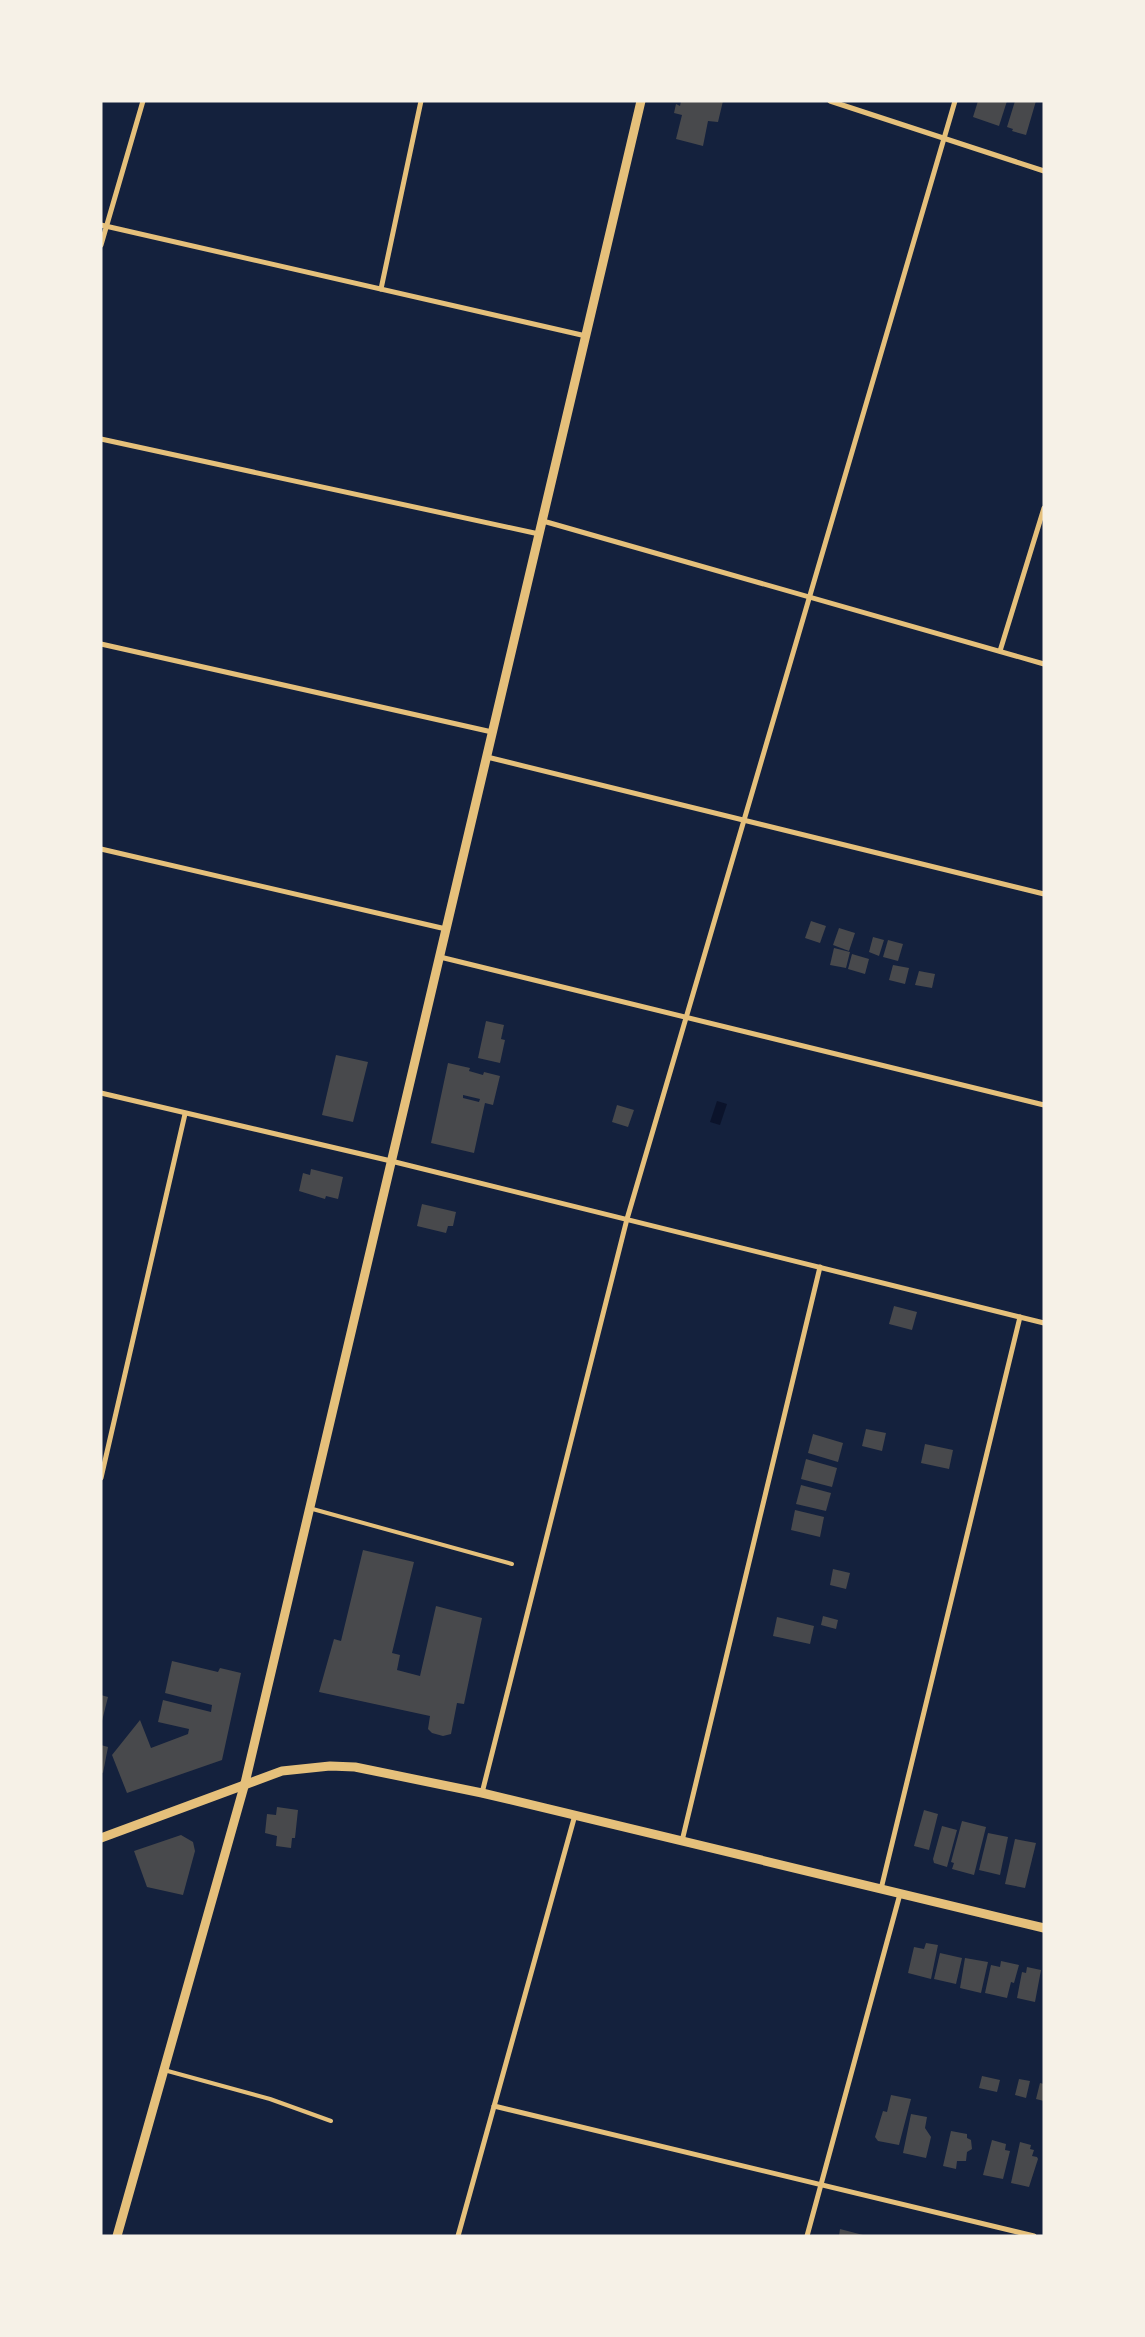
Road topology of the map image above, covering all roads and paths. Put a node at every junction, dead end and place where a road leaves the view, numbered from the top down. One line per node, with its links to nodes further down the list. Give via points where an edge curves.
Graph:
1 (143, 101): 8 (street)
2 (421, 101): 10 (street)
3 (640, 101): 11 (street)
4 (830, 101): 6 (street)
5 (955, 101): 6 (street)
6 (944, 137): 7 (street); 16 (street)
7 (1044, 171)
8 (104, 225): 9 (street); 10 (street)
9 (101, 245)
10 (382, 289): 11 (street)
11 (586, 336): 14 (street)
12 (101, 439): 15 (street)
13 (1044, 508): 18 (street)
14 (543, 521): 15 (street); 16 (street)
15 (540, 534): 20 (street)
16 (808, 598): 18 (street); 22 (street)
17 (101, 644): 20 (street)
18 (1000, 652): 19 (street)
19 (1044, 664)
20 (492, 732): 21 (street)
21 (487, 757): 22 (street); 25 (street)
22 (743, 819): 24 (street); 27 (street)
23 (101, 849): 25 (street)
24 (1044, 894)
25 (446, 929): 26 (street)
26 (440, 956): 27 (street); 31 (street)
27 (685, 1018): 29 (street); 32 (street)
28 (101, 1093): 30 (street)
29 (1044, 1105)
30 (185, 1114): 31 (street); 36 (street)
31 (391, 1161): 32 (street); 37 (street)
32 (627, 1219): 33 (street); 40 (street)
33 (820, 1267): 34 (street); 43 (street)
34 (1020, 1317): 35 (street); 44 (street)
35 (1044, 1323)
36 (101, 1478)
37 (309, 1508): 38 (lane); 39 (street)
38 (512, 1564)
39 (245, 1783): 40 (street, via 301,1768 355,1767); 42 (street); 47 (street)
40 (482, 1793): 41 (street)
41 (575, 1815): 43 (street); 48 (street)
42 (101, 1838)
43 (682, 1841): 44 (street)
44 (881, 1889): 45 (street)
45 (900, 1894): 46 (street); 50 (street)
46 (1044, 1928)
47 (164, 2070): 49 (lane, via 270,2099); 52 (street)
48 (494, 2106): 50 (street); 53 (street)
49 (331, 2121)
50 (821, 2185): 51 (street); 54 (street)
51 (1025, 2235): 55 (street)
52 (117, 2236)
53 (458, 2236)
54 (807, 2236)
55 (1034, 2236)

